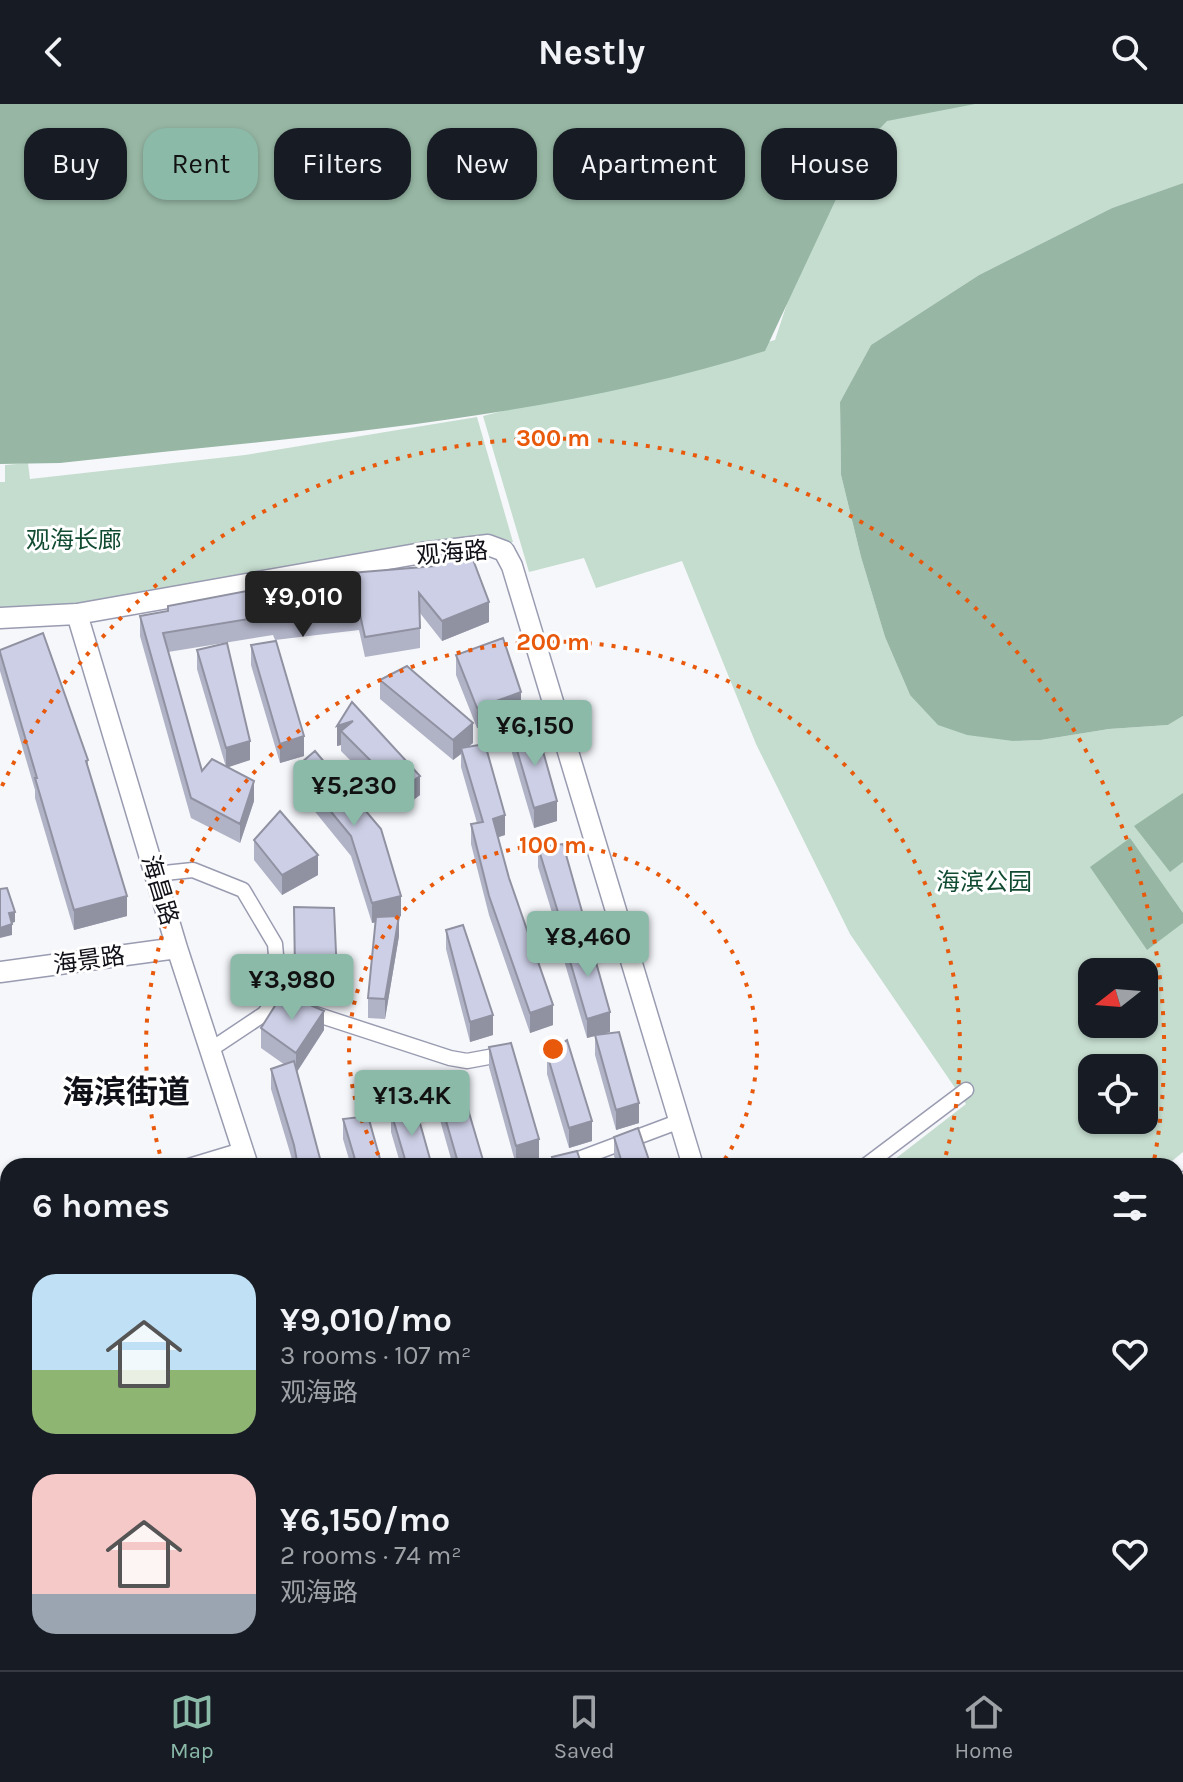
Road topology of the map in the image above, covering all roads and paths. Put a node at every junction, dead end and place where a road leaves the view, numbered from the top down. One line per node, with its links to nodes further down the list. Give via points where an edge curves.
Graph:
1 (77, 614): 2 (street, 观海路); 3 (street, 海昌路); 10 (street, 观海路, via 422,553 488,545 504,551)
2 (0, 618)
3 (155, 875): 4 (street, 海昌路); 6 (street, via 193,870 243,890 275,944)
4 (177, 948): 5 (street, 海景路); 7 (street, 海昌路)
5 (0, 972)
6 (276, 999): 7 (street, via 264,1014); 8 (street, via 450,1058 467,1061)
7 (210, 1050): 11 (street, 海昌路)
8 (506, 1054)
9 (966, 1090): 14 (street)
10 (680, 1121): 12 (street); 13 (street, 观海路)
11 (245, 1158)
12 (581, 1158)
13 (691, 1158)
14 (876, 1158)

